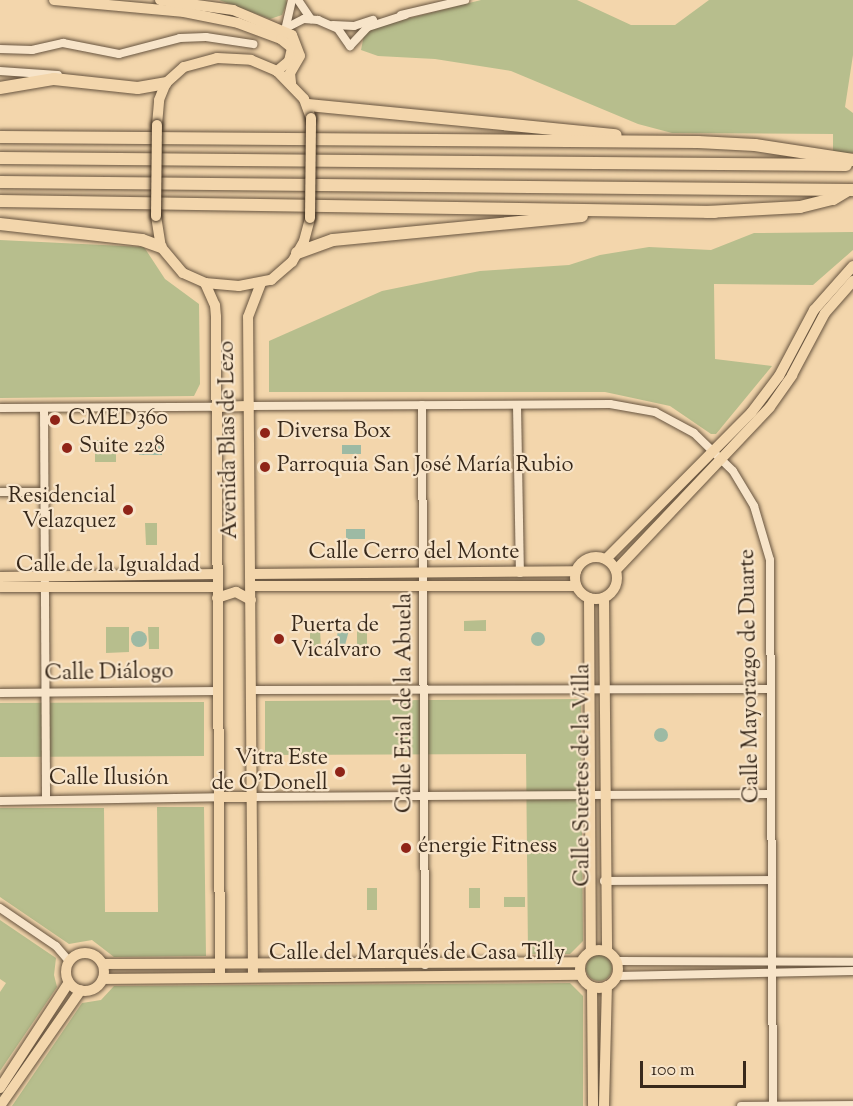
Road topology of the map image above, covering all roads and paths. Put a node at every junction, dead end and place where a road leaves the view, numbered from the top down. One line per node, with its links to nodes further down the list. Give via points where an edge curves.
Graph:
1 (54, 0): 13 (main road, via 184,12 238,23 280,39 292,48 289,61)
2 (160, 0): 9 (main road, via 214,5)
3 (292, 0): 9 (street)
4 (298, 0): 7 (street)
5 (465, 0): 6 (street)
6 (405, 15): 8 (street, via 354,26); 8 (street, via 368,27 350,46)
7 (311, 19): 8 (street); 9 (street)
8 (333, 25)
9 (284, 28): 16 (main road, via 300,49)
10 (253, 44): 11 (street, via 206,37 180,38 120,54 63,43 32,50)
11 (0, 49)
12 (0, 71): 14 (street)
13 (278, 71): 15 (main road, via 251,60 218,58 184,67); 16 (main road)
14 (82, 80): 15 (highway, via 138,88); 17 (highway, via 38,80)
15 (166, 83): 29 (main road, bridge, via 158,106 157,125 156,216)
16 (291, 83): 18 (main road)
17 (0, 88)
18 (308, 105): 20 (highway); 30 (main road, bridge, via 310,218)
19 (0, 137): 20 (highway)
20 (698, 142): 22 (highway, via 755,145)
21 (0, 158): 23 (highway)
22 (853, 160)
23 (853, 165)
24 (0, 182): 25 (highway)
25 (851, 190): 27 (highway, via 800,207)
26 (0, 201): 27 (highway)
27 (715, 212): 30 (highway, via 575,217 354,237 320,242)
28 (0, 224): 29 (highway, via 142,240)
29 (161, 247): 34 (main road, via 183,273)
30 (297, 254): 33 (main road, via 279,273)
31 (853, 266): 41 (main road, via 814,310 765,396)
32 (853, 281): 42 (main road, via 825,313 778,397)
33 (261, 283): 34 (main road); 37 (main road, Avenida Blas de Lezo, via 248,317)
34 (205, 284): 38 (main road, Avenida Blas de Lezo, via 215,305)
35 (422, 405): 36 (street, Calle Mayorazgo de Duarte); 37 (street, Calle Mayorazgo de Duarte); 48 (street, Calle Erial de la Abuela)
36 (517, 405): 41 (street, Calle Mayorazgo de Duarte, via 610,404 655,412 694,433); 49 (street)
37 (249, 406): 38 (main road); 51 (main road, Avenida Blas de Lezo)
38 (215, 407): 40 (street); 50 (main road, Avenida Blas de Lezo)
39 (0, 408): 40 (street)
40 (44, 408): 44 (street)
41 (714, 450): 42 (street, Calle Mayorazgo de Duarte); 45 (main road)
42 (723, 459): 46 (main road); 63 (street, Calle Mayorazgo de Duarte, via 754,506 768,552)
43 (0, 492): 44 (street)
44 (44, 492): 53 (street)
45 (606, 559): 46 (main road); 47 (main road, via 586,560)
46 (616, 570): 60 (main road, via 617,584)
47 (576, 571): 49 (main road, Calle Cerro del Monte); 56 (main road)
48 (422, 573): 49 (main road, Calle Cerro del Monte); 51 (main road, Calle Cerro del Monte); 54 (street, Calle Erial de la Abuela)
49 (520, 573)
50 (217, 574): 53 (main road, Calle de la Igualdad); 58 (main road, Avenida Blas de Lezo)
51 (251, 574): 55 (main road, Avenida Blas de Lezo)
52 (0, 577): 53 (main road, Calle de la Igualdad)
53 (44, 582): 57 (main road, Calle de la Igualdad); 58 (main road, Calle de la Igualdad); 67 (street)
54 (423, 585): 55 (main road, Calle Cerro del Monte); 56 (main road, Calle Cerro del Monte); 65 (street, Calle Erial de la Abuela)
55 (251, 586): 61 (main road, Avenida Blas de Lezo)
56 (576, 586): 59 (main road)
57 (0, 587)
58 (217, 592): 61 (main road, via 236,592); 66 (main road, Avenida Blas de Lezo)
59 (589, 598): 60 (main road); 62 (main road, Calle Suertes de la Villa)
60 (604, 598): 62 (main road, Calle Suertes de la Villa)
61 (251, 600): 64 (main road, Avenida Blas de Lezo)
62 (597, 689): 63 (street); 65 (street); 70 (main road, Calle Suertes de la Villa)
63 (771, 689): 69 (street, Calle Mayorazgo de Duarte)
64 (252, 690): 65 (street); 73 (main road, Avenida Blas de Lezo)
65 (423, 690): 71 (street, Calle Erial de la Abuela)
66 (218, 691): 67 (street, Calle Diálogo); 72 (main road, Avenida Blas de Lezo)
67 (45, 692): 68 (street, Calle Diálogo); 74 (street)
68 (0, 693)
69 (771, 794): 70 (street); 76 (street, Calle Mayorazgo de Duarte)
70 (598, 795): 71 (street); 77 (main road, Calle Suertes de la Villa); 79 (main road, Calle Suertes de la Villa)
71 (424, 796): 73 (street); 86 (street, Calle Erial de la Abuela)
72 (219, 797): 73 (main road); 74 (street, Calle Ilusión); 88 (main road, Avenida Blas de Lezo)
73 (252, 797): 89 (main road, Avenida Blas de Lezo)
74 (46, 799): 75 (street, Calle Ilusión)
75 (0, 801)
76 (772, 880): 77 (street); 87 (street, Calle Mayorazgo de Duarte)
77 (604, 881): 80 (main road, Calle Suertes de la Villa)
78 (0, 908): 81 (street, via 56,946)
79 (591, 951): 80 (main road); 83 (main road)
80 (607, 951): 82 (main road)
81 (69, 961): 85 (main road, via 80,953 89,953); 94 (main road)
82 (617, 961): 87 (street); 92 (main road)
83 (580, 962): 86 (main road, Calle del Marqués de Casa Tilly); 91 (main road)
84 (853, 962): 87 (street)
85 (103, 964): 88 (main road); 93 (main road)
86 (425, 965): 89 (main road, Calle del Marqués de Casa Tilly)
87 (773, 967): 90 (street); 92 (street); 104 (street, Calle Mayorazgo de Duarte)
88 (220, 971): 89 (main road); 93 (main road)
89 (253, 971): 91 (main road, Calle del Marqués de Casa Tilly)
90 (853, 971)
91 (580, 975): 96 (main road)
92 (617, 975): 95 (main road)
93 (103, 979): 97 (main road, via 94,989)
94 (69, 982): 97 (main road); 98 (main road)
95 (607, 986): 96 (main road); 102 (main road)
96 (592, 987): 101 (main road)
97 (81, 990): 100 (main road)
98 (0, 1088)
99 (853, 1105): 104 (street)
100 (0, 1106)
101 (594, 1106)
102 (604, 1106)
103 (741, 1106): 104 (street)
104 (774, 1106)

